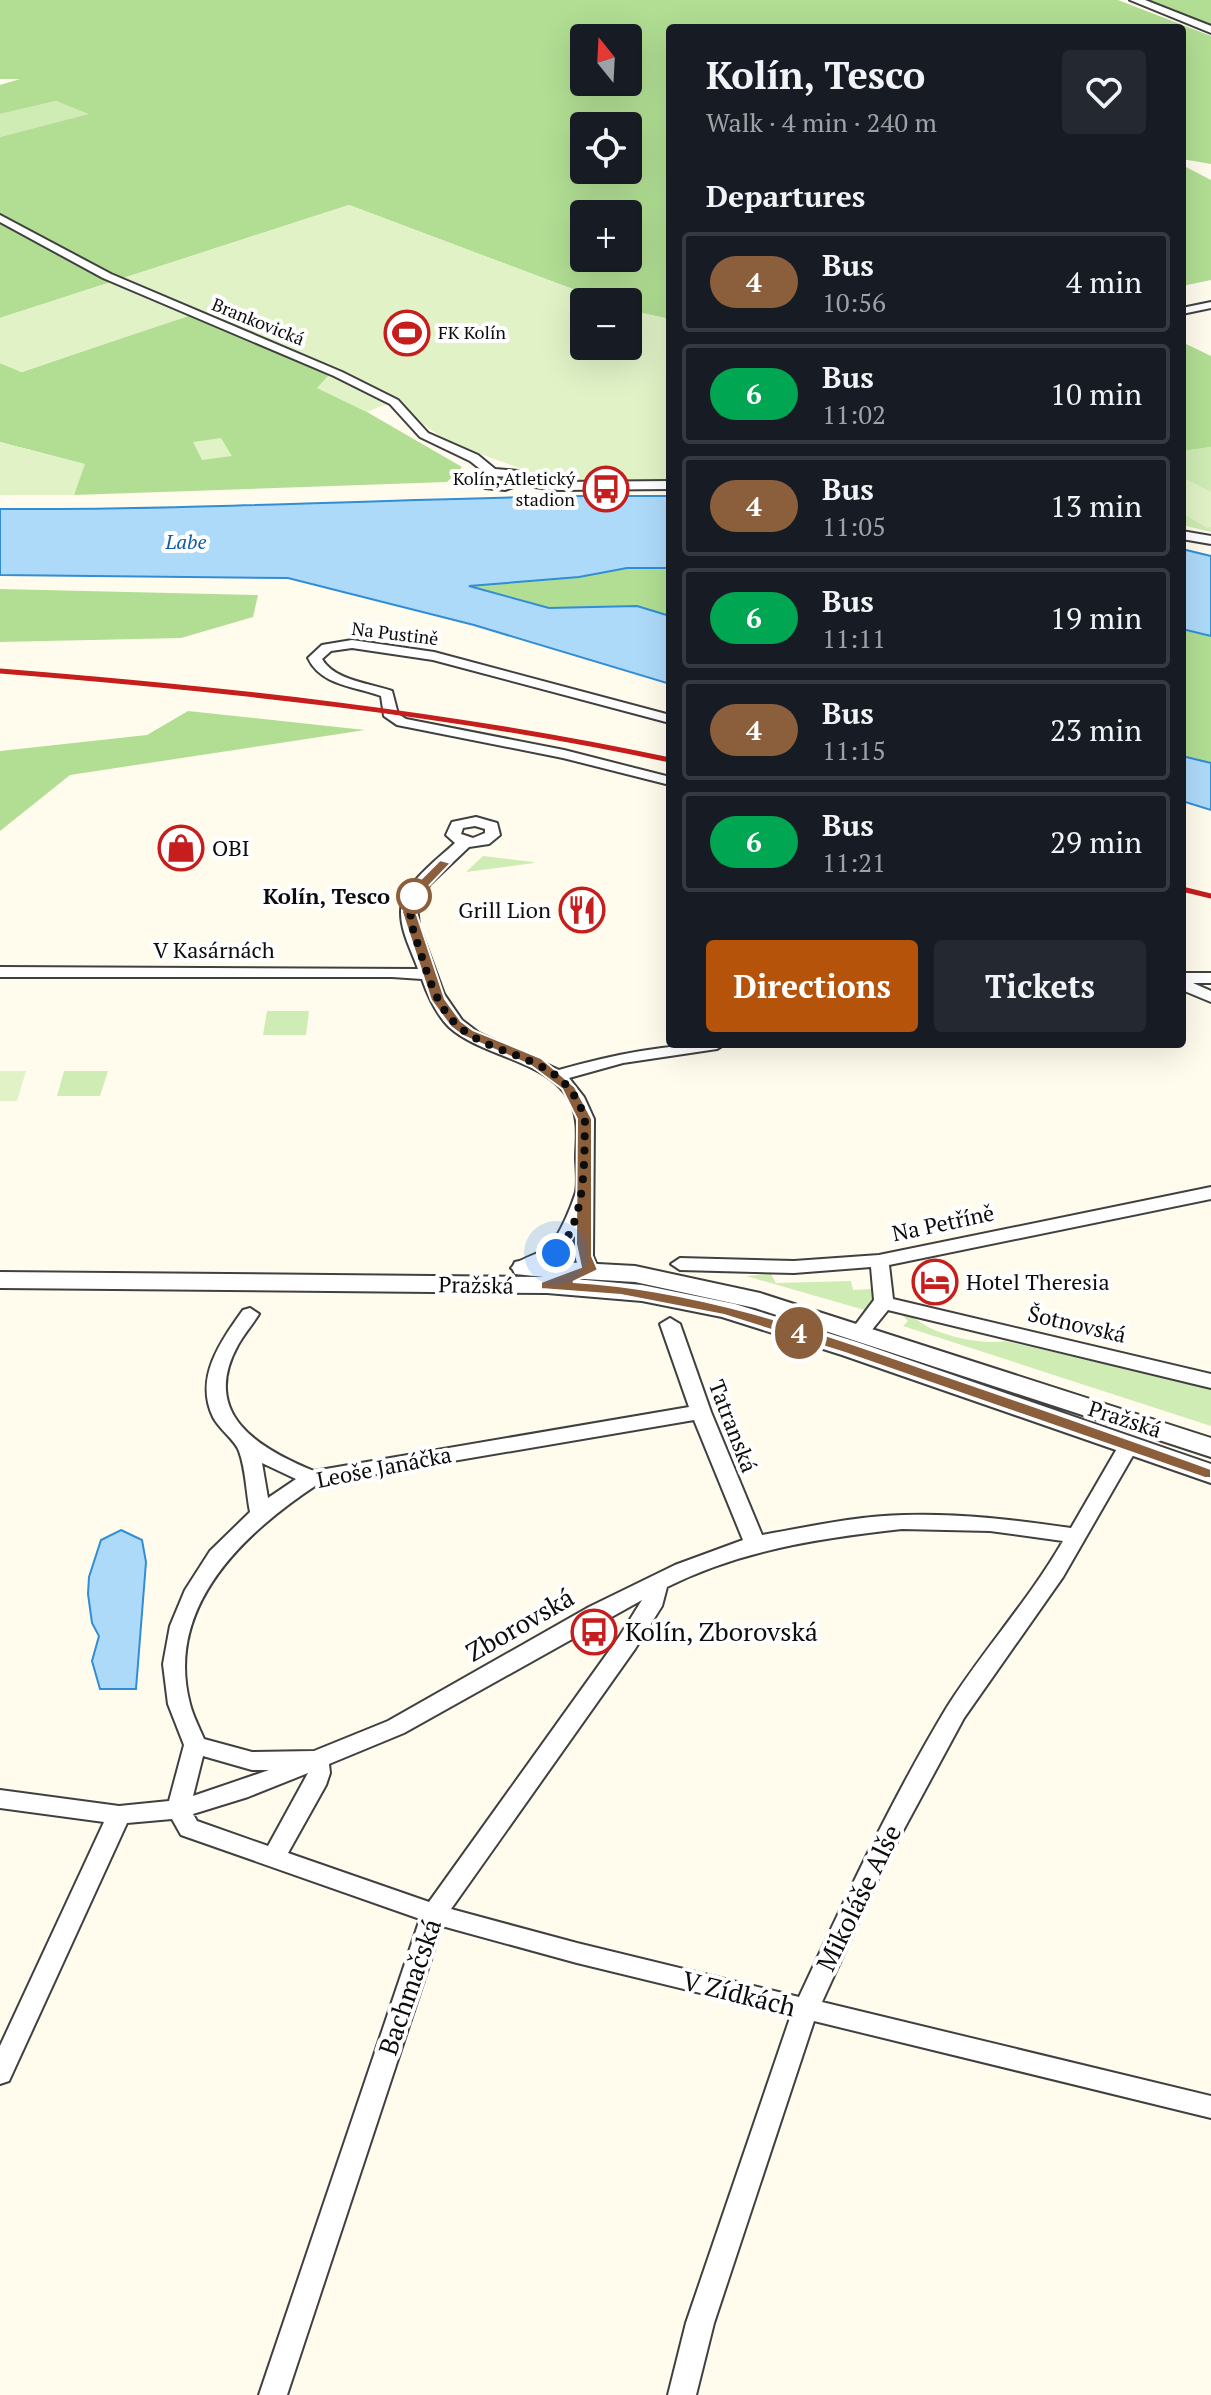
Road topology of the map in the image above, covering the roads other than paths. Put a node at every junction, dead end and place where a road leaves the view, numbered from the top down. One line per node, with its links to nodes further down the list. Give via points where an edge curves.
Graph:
1 (1135, 0): 2 (street)
2 (1211, 30)
3 (0, 218): 7 (street, Brankovická, via 107,276 394,402 424,435 492,472 558,486)
4 (1211, 305): 5 (street)
5 (1186, 310): 6 (street)
6 (1211, 320)
7 (666, 485)
8 (1186, 536): 9 (street)
9 (1211, 540)
10 (666, 718): 11 (street, Na Pustině, via 434,656 352,644 327,648 315,658 328,673 387,694 391,716 402,722)
11 (666, 780)
12 (465, 842): 14 (street, via 409,906)
13 (0, 972): 14 (street, V Kasárnách)
14 (429, 975): 20 (street, via 438,1000 456,1024 535,1061)
15 (1211, 978): 16 (street)
16 (1186, 981)
17 (1186, 983): 18 (street)
18 (1211, 997)
19 (690, 1048): 20 (street, via 621,1058)
20 (555, 1077): 21 (street, via 575,1096 585,1119)
21 (584, 1190): 26 (street, via 561,1248 545,1260); 27 (street, via 584,1256)
22 (1211, 1193): 23 (street, Na Petříně)
23 (879, 1261): 24 (street, Na Petříně, via 794,1267); 31 (street)
24 (680, 1264)
25 (0, 1265): 26 (street, Pražská)
26 (517, 1268): 27 (street, Pražská)
27 (590, 1270): 29 (street); 30 (street); 34 (street, Pražská, via 713,1289)
28 (0, 1280): 29 (street, Pražská)
29 (547, 1285): 30 (street, Pražská)
30 (621, 1290): 37 (street, Pražská, via 726,1310)
31 (885, 1303): 34 (street); 35 (street, Šotnovská)
32 (250, 1314): 39 (street, via 229,1341 216,1398 226,1425)
33 (670, 1324): 36 (street, Tatranská)
34 (860, 1332): 38 (street, Pražská)
35 (1211, 1381)
36 (701, 1412): 41 (street, Leoše Janáčka); 44 (street, Tatranská)
37 (1129, 1445): 40 (street, Pražská); 43 (street, Mikoláše Alše)
38 (1211, 1448)
39 (249, 1449): 41 (street); 42 (street)
40 (1211, 1474)
41 (313, 1478): 42 (street, Leoše Janáčka)
42 (260, 1511): 46 (street, Leoše Janáčka, via 205,1573 181,1624 173,1667 175,1693)
43 (1077, 1536): 44 (street, Zborovská, via 990,1524 902,1522); 53 (street, Mikoláše Alše, via 956,1712 873,1864)
44 (755, 1544): 45 (street, Zborovská)
45 (657, 1583): 47 (street, Zborovská, via 396,1727); 52 (street, Bachmačská, via 651,1606 627,1643)
46 (195, 1745): 47 (street, via 252,1761); 49 (street)
47 (317, 1760): 49 (street, Zborovská); 51 (street, via 315,1785)
48 (0, 1799): 50 (street, Zborovská)
49 (178, 1809): 50 (street, Zborovská); 51 (street, V Zídkách, via 189,1828)
50 (119, 1815): 54 (street)
51 (274, 1856): 52 (street, V Zídkách)
52 (434, 1914): 53 (street, V Zídkách); 56 (street, Bachmačská)
53 (805, 2011): 55 (street, V Zídkách); 57 (street, Mikoláše Alše, via 700,2323)
54 (0, 2072)
55 (1211, 2107)
56 (273, 2395)
57 (682, 2395)

